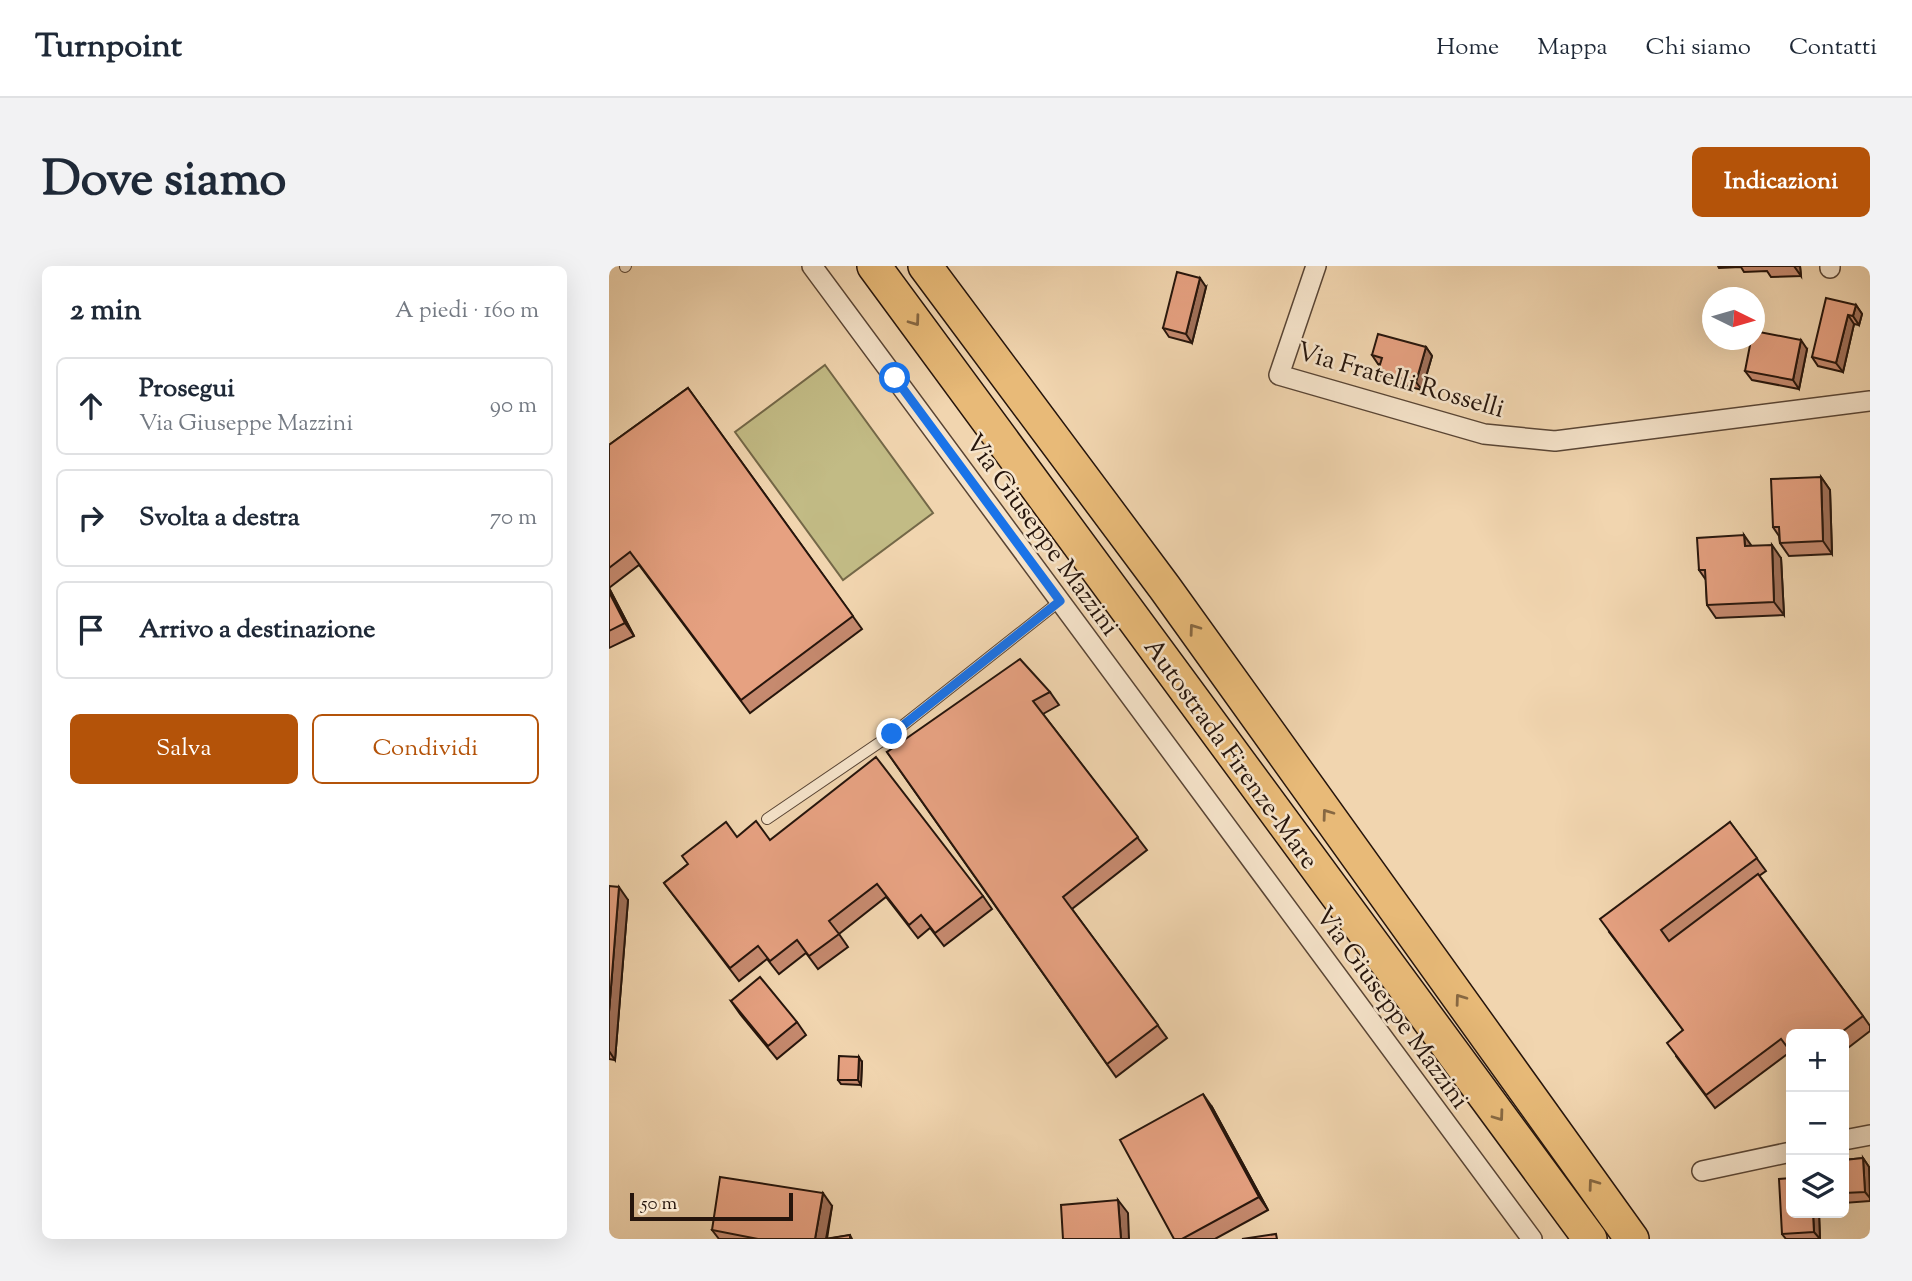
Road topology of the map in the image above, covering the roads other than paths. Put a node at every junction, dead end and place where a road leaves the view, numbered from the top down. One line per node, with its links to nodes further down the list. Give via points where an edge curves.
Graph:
1 (812, 266): 6 (street, Via Giuseppe Mazzini)
2 (874, 266): 13 (highway, Autostrada Firenze-Mare, one-way to 13)
3 (925, 266): 14 (highway, Autostrada Firenze-Mare, one-way to 3, via 1173,599)
4 (1316, 266): 5 (street, Via Fratelli Rosselli, via 1279,375 1484,434 1556,441)
5 (1870, 401)
6 (1060, 601): 7 (lane, via 892,734); 12 (street, Via Giuseppe Mazzini)
7 (767, 819)
8 (1870, 1135): 9 (street)
9 (1849, 1139)
10 (1786, 1153): 11 (street)
11 (1702, 1171)
12 (1532, 1239)
13 (1590, 1239)
14 (1632, 1239)

